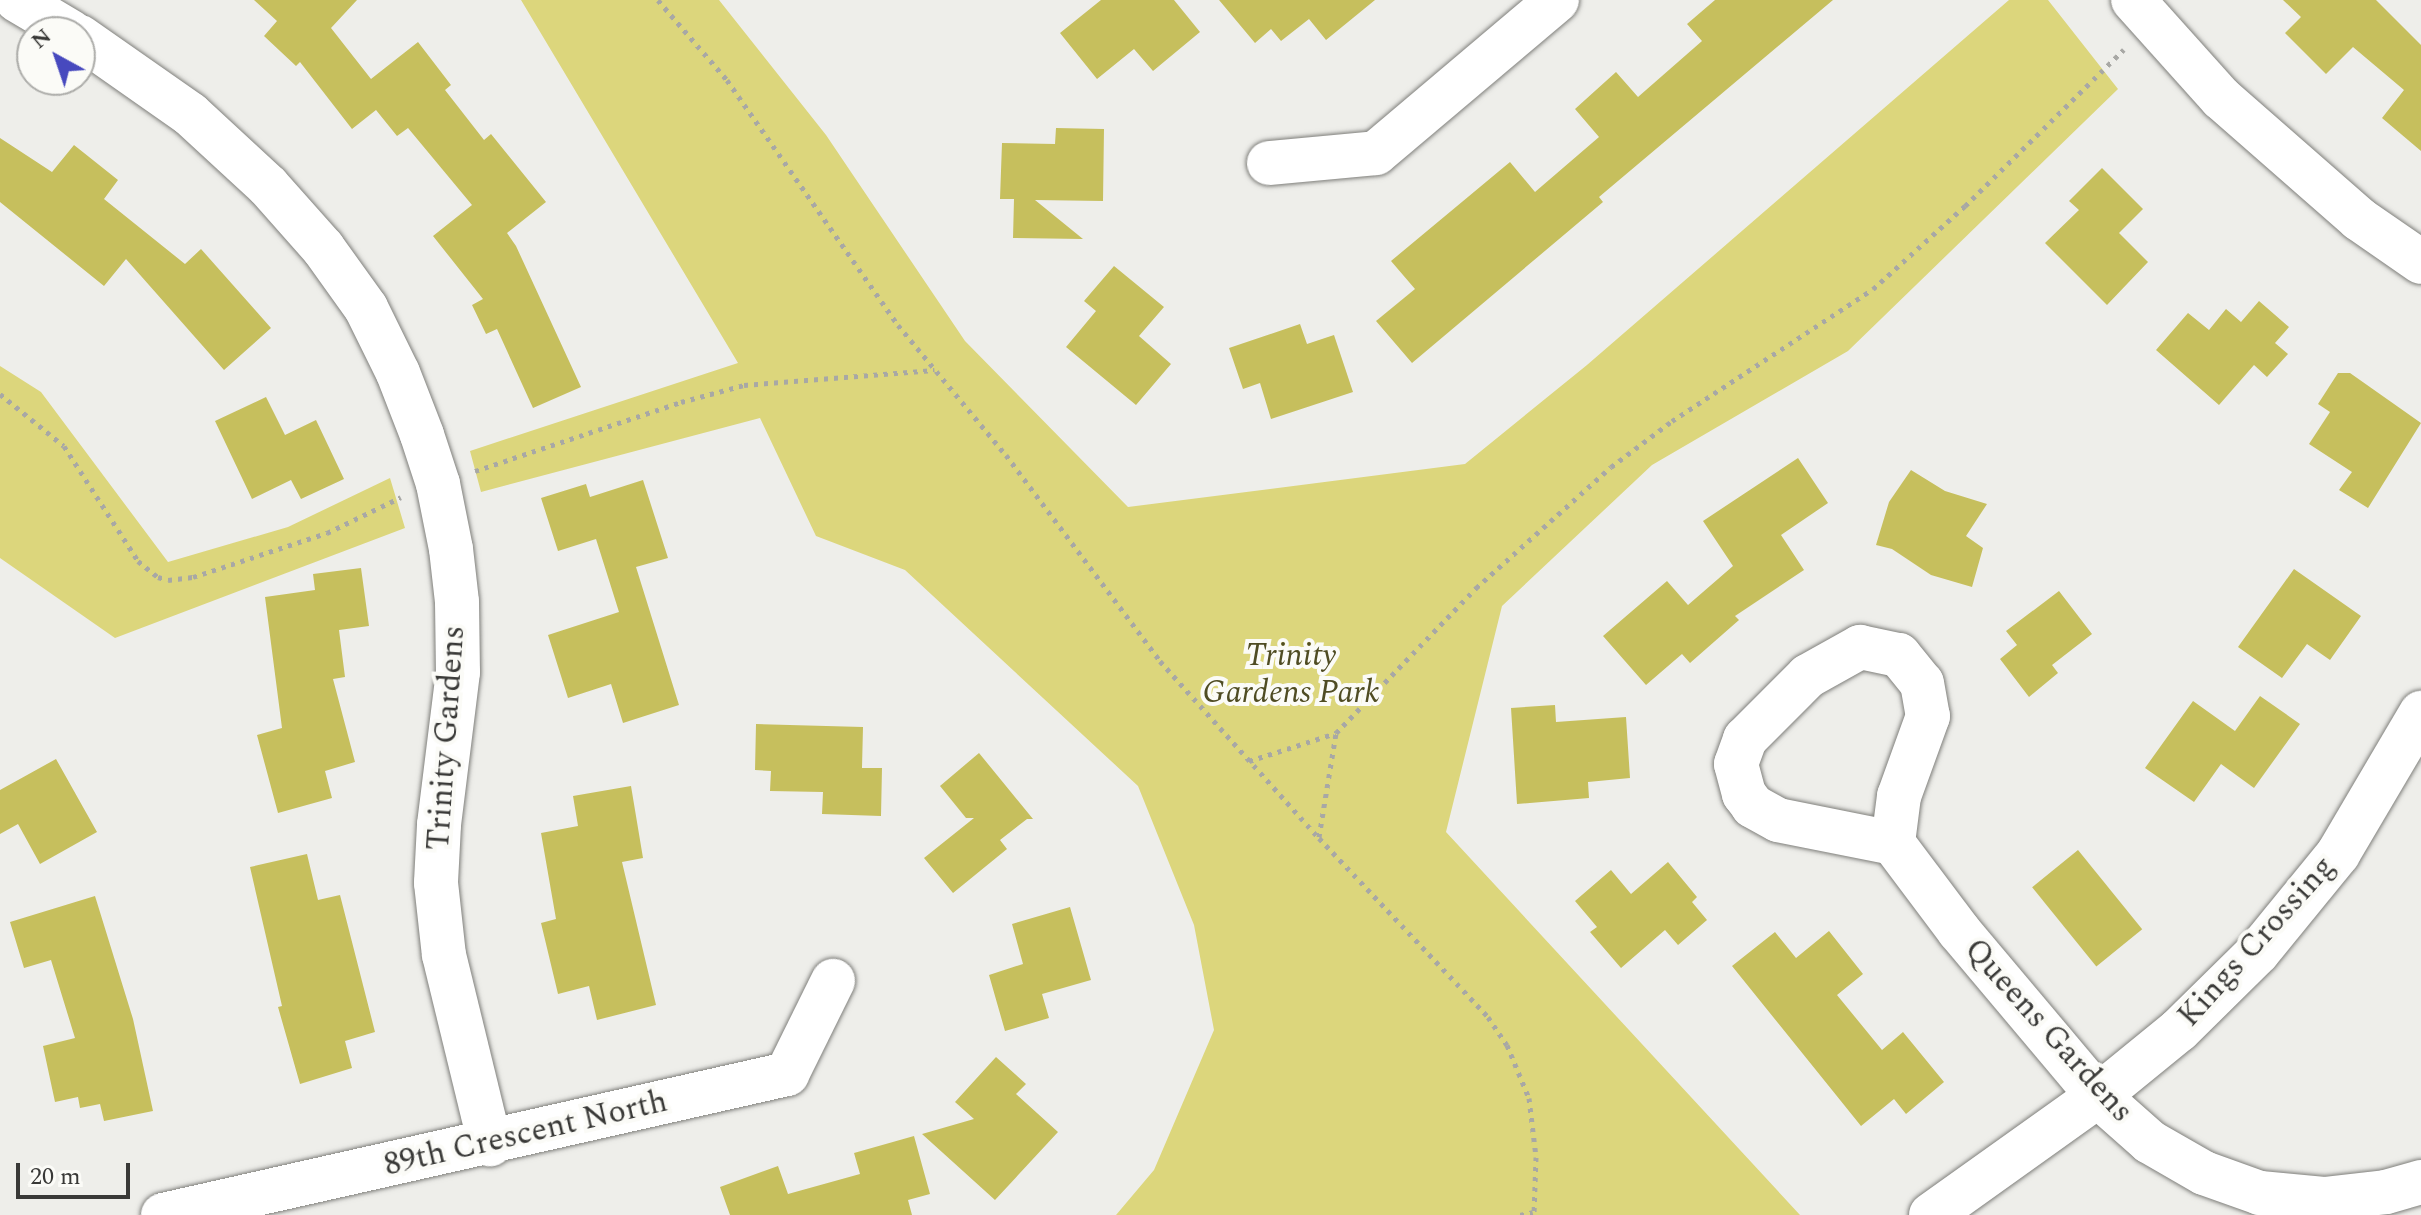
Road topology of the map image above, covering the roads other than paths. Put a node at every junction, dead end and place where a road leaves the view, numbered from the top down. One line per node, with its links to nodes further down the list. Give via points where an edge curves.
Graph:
1 (17, 0): 4 (street)
2 (1557, 0): 6 (street, via 1376,153)
3 (2133, 0): 7 (street, via 2221,98 2347,209)
4 (44, 16)
5 (96, 48): 12 (street, Trinity Gardens, via 190,114 268,186 323,248 366,308 422,435 438,484 457,602 458,672 436,883 444,955)
6 (1269, 163)
7 (2421, 262)
8 (2421, 713): 11 (street, Kings Crossing, via 2338,854 2258,952 2179,1030)
9 (1893, 843): 9 (street, via 1899,796 1928,716 1922,683 1899,655 1860,647 1808,676 1745,739 1736,764 1744,794 1753,806 1778,820); 11 (street, Queens Gardens, via 1959,931)
10 (833, 981): 12 (street, 89th Crescent North, via 787,1074)
11 (2098, 1096): 13 (street, Queens Gardens, via 2150,1142 2204,1173 2260,1193 2324,1199); 15 (street, Kings Crossing)
12 (490, 1144): 14 (street, 89th Crescent North)
13 (2421, 1182)
14 (163, 1215)
15 (1931, 1215)

